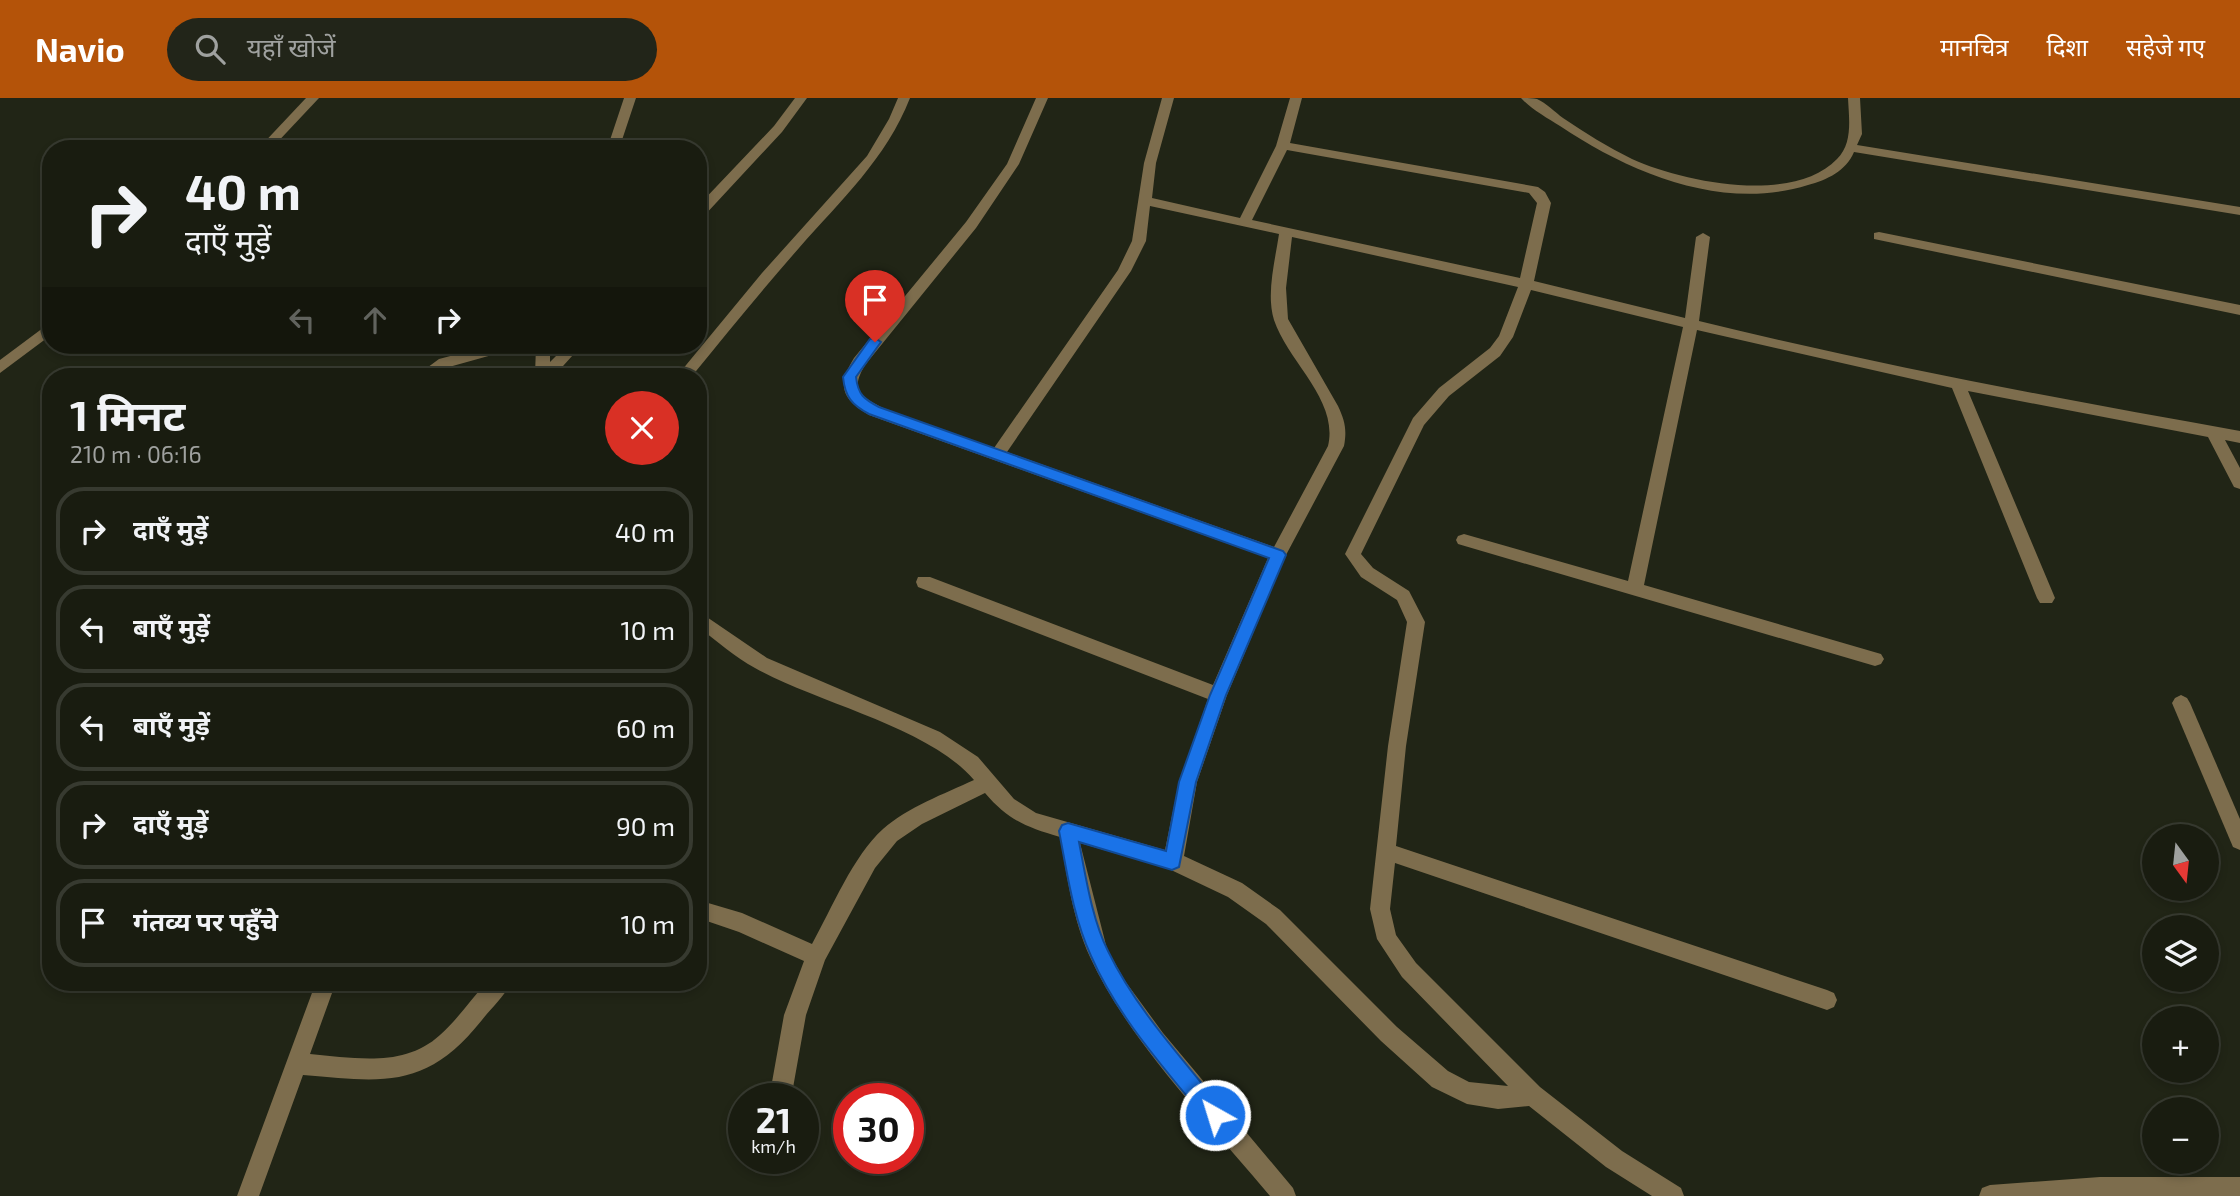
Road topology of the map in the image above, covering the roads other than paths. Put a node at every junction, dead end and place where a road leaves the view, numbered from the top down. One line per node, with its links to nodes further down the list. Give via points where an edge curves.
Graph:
1 (313, 98): 10 (street)
2 (630, 98): 11 (street)
3 (801, 98): 15 (street)
4 (904, 98): 25 (street, via 885,142)
5 (1042, 98): 36 (street, via 1013,164 971,225 849,377 858,402 874,411)
6 (1168, 98): 14 (street)
7 (1296, 98): 12 (street)
8 (1527, 98): 13 (street, via 1613,154 1706,186 1747,189 1813,182 1835,170)
9 (1854, 98): 13 (street, via 1859,121)
10 (273, 140)
11 (616, 140)
12 (1282, 145): 17 (street); 21 (street, via 1533,190 1544,203)
13 (1851, 148): 16 (street)
14 (1145, 201): 17 (street); 36 (street, via 1139,241 1124,271)
15 (707, 204)
16 (2240, 211)
17 (1244, 224): 18 (street)
18 (1286, 233): 21 (street); 39 (street, via 1279,317 1335,415 1339,430 1336,446)
19 (1879, 236): 22 (street)
20 (1703, 237): 23 (street)
21 (1526, 284): 23 (street); 50 (street, via 1506,337 1444,392 1418,422 1353,554 1357,567 1399,590 1411,603 1416,622 1397,746)
22 (2240, 310)
23 (1691, 324): 33 (street); 41 (street)
24 (42, 334): 29 (street)
25 (707, 348)
26 (476, 354): 30 (street)
27 (566, 354): 31 (street)
28 (702, 354): 32 (street)
29 (0, 368)
30 (436, 368)
31 (552, 368)
32 (691, 368)
33 (1958, 384): 34 (street); 42 (street)
34 (2213, 432): 35 (street); 37 (street)
35 (2240, 437)
36 (998, 454): 39 (street)
37 (2240, 483)
38 (1464, 540): 41 (street)
39 (1278, 555): 45 (street)
40 (924, 582): 45 (street)
41 (1634, 591): 44 (street)
42 (2046, 598)
43 (707, 624): 47 (street, via 761,663 933,738 971,763)
44 (1875, 659)
45 (1218, 695): 51 (street, via 1188,782)
46 (2180, 703): 49 (street)
47 (986, 783): 48 (street, via 1007,805 1031,820); 53 (street, via 890,835 868,862)
48 (1068, 831): 51 (street); 62 (street, via 1098,952 1118,988 1155,1041)
49 (2240, 841)
50 (1388, 852): 56 (street); 59 (street, via 1380,909 1387,939 1409,970)
51 (1172, 861): 59 (street, via 1235,890 1273,917 1440,1079 1467,1093)
52 (707, 912): 53 (street)
53 (816, 956): 58 (street, via 795,1015)
54 (323, 991): 57 (street)
55 (493, 991): 57 (street, via 440,1049 414,1065 383,1070)
56 (1827, 1000)
57 (296, 1064): 61 (street)
58 (782, 1083)
59 (1532, 1095): 63 (street, via 1614,1159)
60 (2240, 1188): 64 (street, via 2099,1188)
61 (248, 1196)
62 (1285, 1196)
63 (1673, 1196)
64 (1990, 1196)

